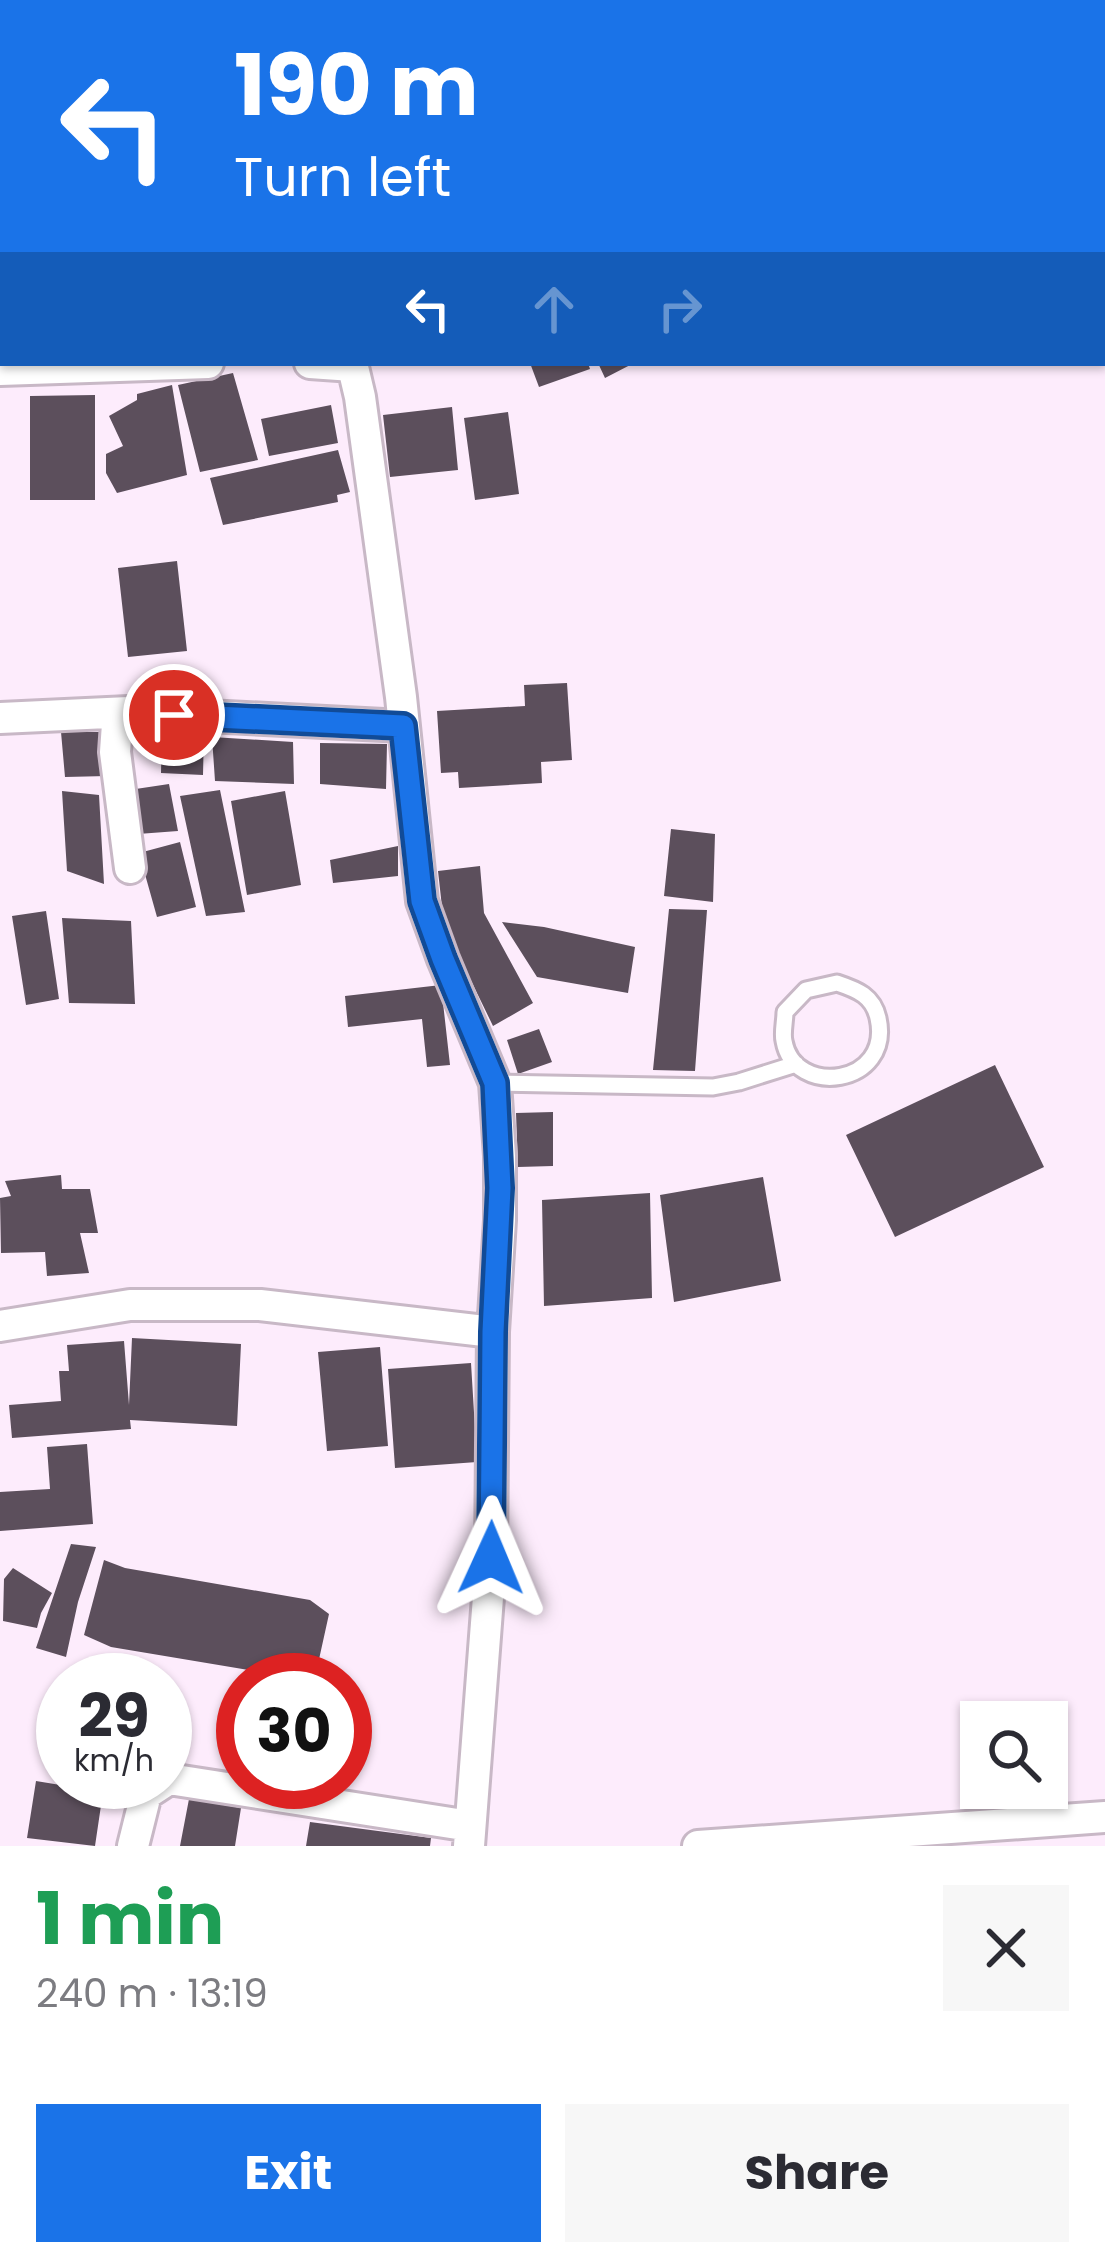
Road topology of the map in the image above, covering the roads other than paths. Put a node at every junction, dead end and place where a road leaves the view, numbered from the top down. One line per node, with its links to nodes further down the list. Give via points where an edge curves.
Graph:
1 (119, 366): 3 (street)
2 (353, 366): 6 (street)
3 (0, 370)
4 (129, 712): 5 (street); 6 (street); 7 (street, via 117,724 115,752)
5 (0, 718)
6 (403, 726): 9 (street, via 422,901)
7 (130, 868)
8 (796, 1064): 8 (lane, via 818,1077 845,1077 868,1065 878,1048 875,1006 838,983 806,990 785,1012 784,1043); 9 (lane, via 713,1087)
9 (495, 1083): 11 (street, via 500,1220)
10 (0, 1326): 11 (street, via 130,1305 260,1305)
11 (493, 1332): 13 (street, via 491,1558)
12 (1105, 1816): 14 (street)
13 (469, 1836): 15 (street, via 169,1779 146,1794)
14 (965, 1836): 16 (street)
15 (133, 1846)
16 (698, 1846)

